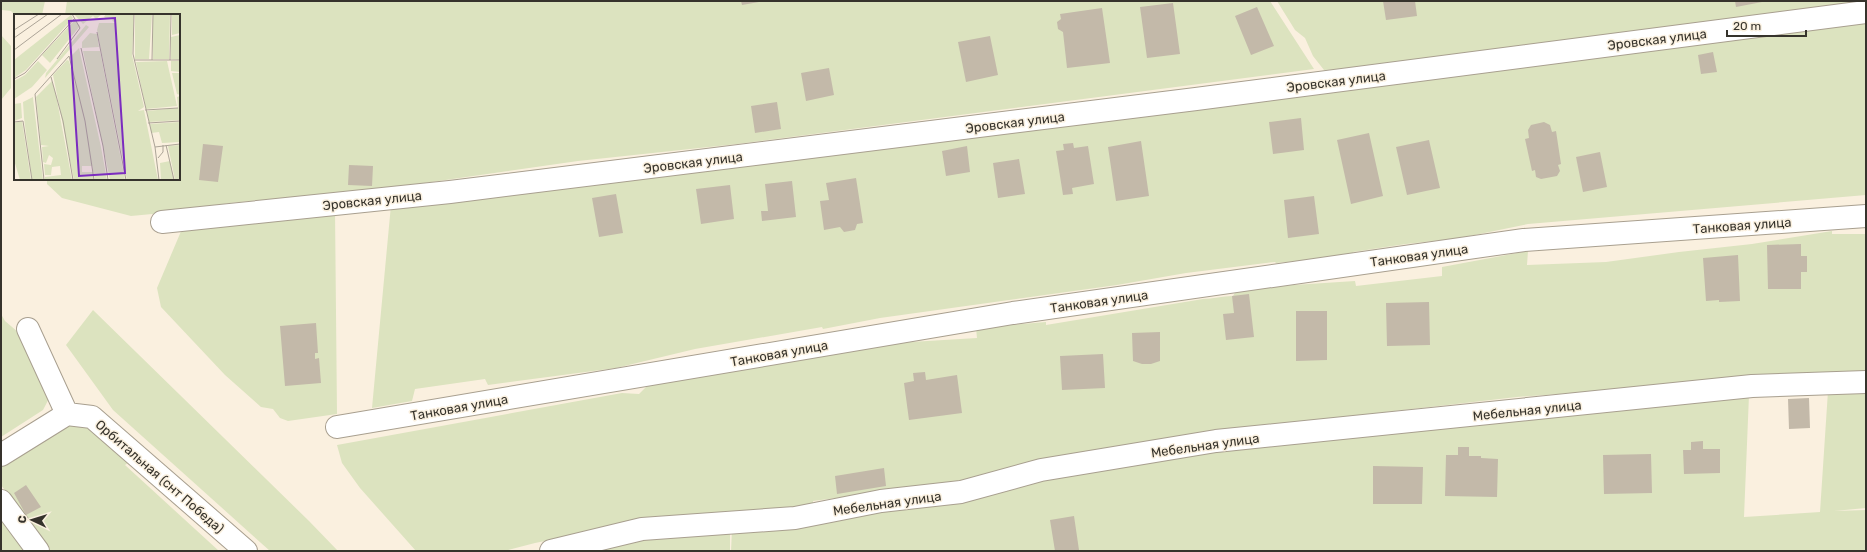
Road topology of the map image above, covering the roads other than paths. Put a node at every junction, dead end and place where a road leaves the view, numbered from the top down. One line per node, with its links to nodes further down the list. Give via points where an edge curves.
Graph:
1 (1866, 12): 3 (street, Эровская улица, via 450,192)
2 (1866, 216): 7 (street, Танковая улица, via 1524,240 1013,313)
3 (162, 222)
4 (28, 329): 6 (street)
5 (1866, 382): 12 (street, Мебельная улица, via 1752,386 1216,441 1041,470 961,492 881,501 795,518 642,529)
6 (67, 414): 8 (street); 11 (street, Орбитальная (снт Победа), via 92,417)
7 (337, 427)
8 (1, 456)
9 (1, 501): 10 (street)
10 (38, 551)
11 (246, 551)
12 (552, 551)

